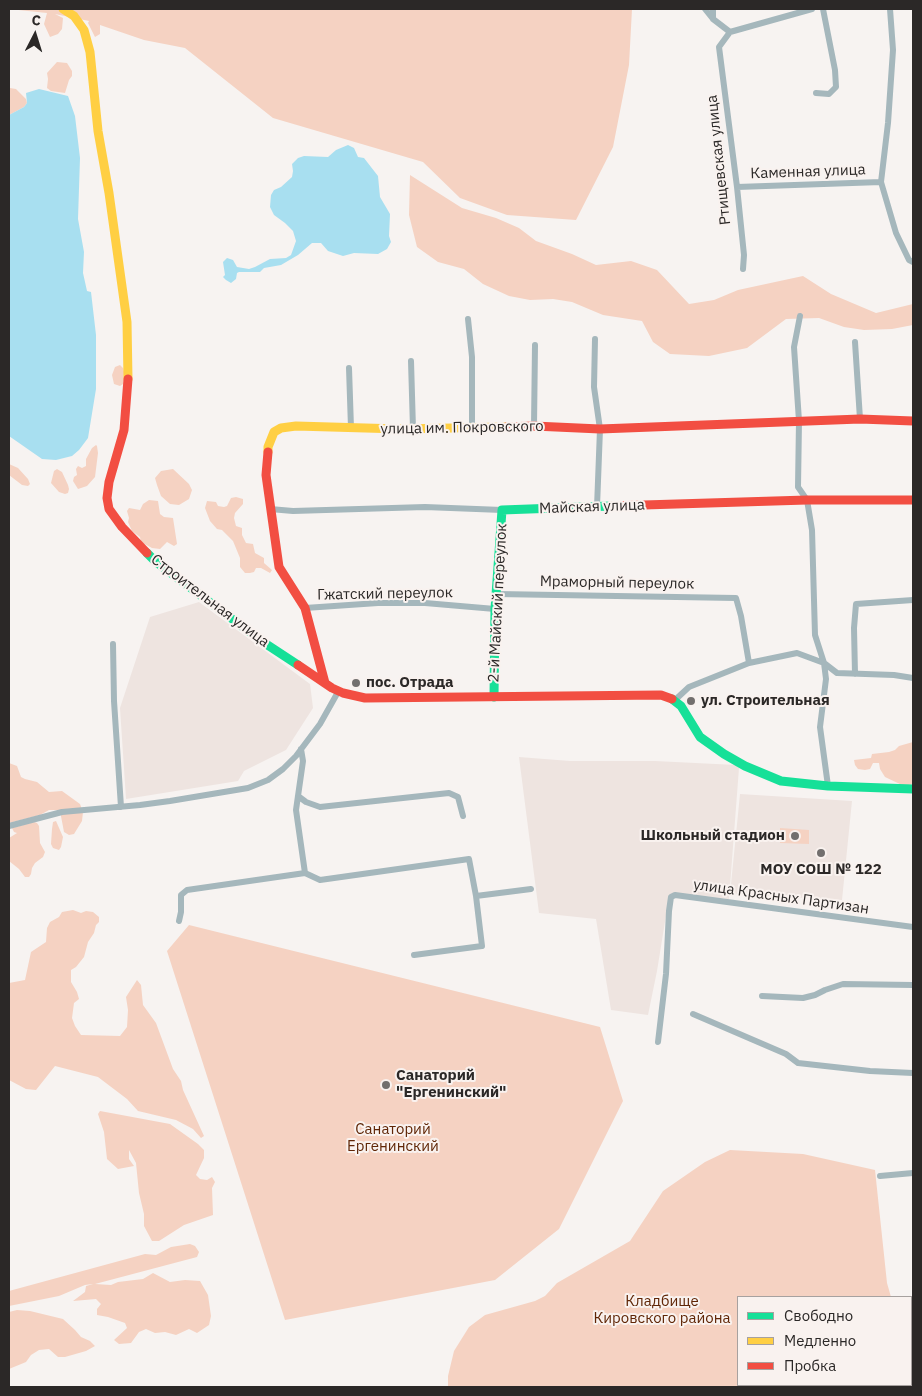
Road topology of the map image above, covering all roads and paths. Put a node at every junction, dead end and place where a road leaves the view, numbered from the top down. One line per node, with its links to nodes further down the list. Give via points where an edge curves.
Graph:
1 (63, 9): 43 (street, Строительная улица, via 74,16 84,30 90,52 98,131 125,304 128,391 124,430 109,482 109,508 122,527 156,562 263,642)
2 (705, 9): 7 (street)
3 (713, 9): 7 (street)
4 (812, 9): 8 (street)
5 (823, 9): 9 (street, via 836,70 836,87 829,94)
6 (890, 9): 10 (street, via 892,50)
7 (713, 19): 8 (street)
8 (730, 32): 11 (street, Ртищевская улица, via 719,47)
9 (816, 94)
10 (881, 182): 11 (street, Каменная улица); 12 (street, via 896,233)
11 (736, 187): 13 (street, Ртищевская улица)
12 (913, 262)
13 (743, 269)
14 (800, 316): 22 (street, via 794,347)
15 (468, 319): 27 (street, via 472,357)
16 (595, 338): 28 (street, via 594,387)
17 (855, 342): 21 (street)
18 (535, 345): 24 (street)
19 (411, 361): 26 (street)
20 (350, 368): 25 (street)
21 (860, 419): 22 (street, улица им. Покровского); 23 (street, улица им. Покровского)
22 (799, 420): 28 (street, улица им. Покровского); 29 (street, via 798,487)
23 (913, 421)
24 (534, 426): 27 (street, улица им. Покровского); 28 (street, улица им. Покровского)
25 (351, 428): 26 (street, улица им. Покровского); 32 (street, улица им. Покровского, via 296,426 274,432 268,447 266,475)
26 (413, 429): 27 (street, улица им. Покровского)
27 (472, 429)
28 (600, 429): 31 (street)
29 (808, 500): 30 (street, Майская улица); 31 (street, Майская улица); 40 (street, via 815,635)
30 (913, 500)
31 (597, 507): 33 (street, Майская улица)
32 (270, 509): 33 (street, Майская улица, via 425,507); 36 (street, улица им. Покровского, via 279,567)
33 (502, 510): 34 (street, 2-й Майский переулок)
34 (497, 594): 37 (street, 2-й Майский переулок); 39 (street, Мраморный переулок, via 736,598)
35 (913, 600): 41 (street, via 856,604)
36 (305, 608): 37 (street, Гжатский переулок, via 425,603); 43 (street, улица им. Покровского)
37 (495, 609): 45 (street, 2-й Майский переулок)
38 (113, 644): 51 (street)
39 (749, 663): 40 (street, via 797,653); 46 (street, via 689,687)
40 (824, 663): 41 (street, via 837,673); 48 (street, via 826,679 820,727)
41 (855, 674): 42 (street)
42 (913, 678)
43 (325, 683): 44 (street, Строительная улица)
44 (338, 692): 45 (street, Строительная улица, via 365,698); 47 (street)
45 (494, 697): 46 (street, Строительная улица, via 661,694)
46 (675, 700): 48 (street, via 700,737 745,766 781,781)
47 (301, 749): 50 (street, via 303,761); 51 (street, via 283,769 268,780 248,788)
48 (828, 786): 49 (street)
49 (913, 789)
50 (298, 796): 52 (street, via 320,807 449,792 458,797); 54 (street, via 296,810)
51 (121, 807): 53 (street, via 62,812)
52 (463, 816)
53 (9, 826)
54 (305, 873): 56 (street, via 320,880 469,859); 57 (street, via 186,890 181,895)
55 (531, 889): 56 (street)
56 (476, 896): 59 (street, via 482,946)
57 (179, 921)
58 (913, 928): 63 (street, улица Красных Партизан, via 675,895 671,897 669,911)
59 (414, 955)
60 (913, 986): 61 (street, via 843,984 802,998)
61 (762, 996)
62 (693, 1014): 64 (street, via 786,1054 798,1063)
63 (658, 1042)
64 (913, 1073)
65 (913, 1173): 66 (street)
66 (880, 1176)

